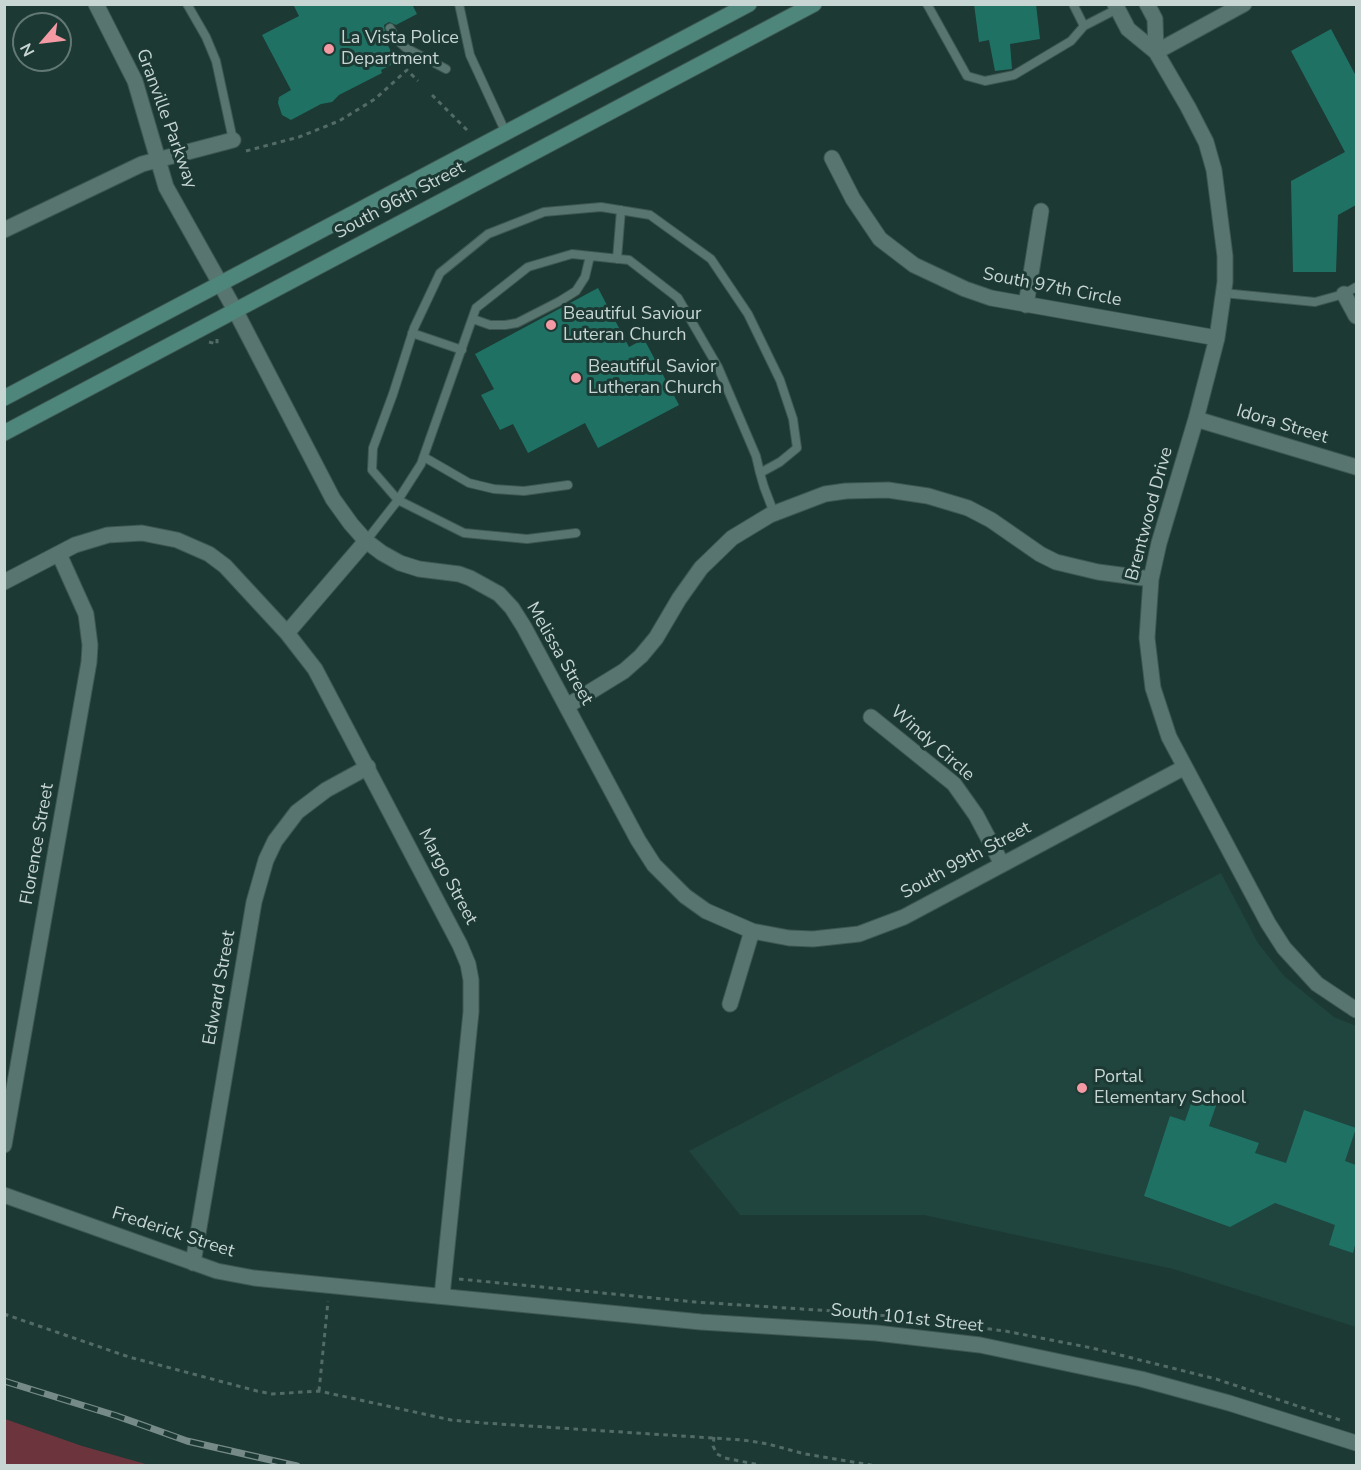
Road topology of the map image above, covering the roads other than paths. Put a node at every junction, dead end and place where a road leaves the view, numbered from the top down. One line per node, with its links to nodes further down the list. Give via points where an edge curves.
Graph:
1 (96, 4): 18 (street, Granville Parkway, via 135,81)
2 (187, 4): 16 (lane, via 216,61)
3 (459, 4): 15 (lane, via 470,55)
4 (749, 4): 15 (main road, South 96th Street)
5 (814, 4): 28 (main road, South 96th Street)
6 (927, 4): 11 (lane, via 967,76 985,81 1014,75 1071,41)
7 (1073, 4): 11 (lane)
8 (1147, 4): 13 (street, Brentwood Drive, via 1155,19)
9 (1244, 4): 13 (street)
10 (1116, 7): 11 (lane); 13 (street, Brentwood Drive, via 1128,29)
11 (1084, 26)
12 (390, 28): 14 (lane, via 406,48)
13 (1156, 52): 26 (street, Brentwood Drive, via 1206,142 1215,170 1225,256)
14 (446, 69)
15 (506, 133): 24 (main road, South 96th Street)
16 (233, 140): 18 (street)
17 (831, 158): 27 (street, South 97th Circle, via 865,219 880,240 895,252 965,290)
18 (157, 160): 21 (street); 24 (street, Granville Parkway, via 166,187)
19 (621, 210): 23 (lane); 31 (lane, via 601,207 544,212 488,234 440,273); 39 (lane, via 650,215 711,260 748,314 780,380 793,419 797,448)
20 (1041, 210): 27 (street)
21 (4, 230)
22 (590, 256): 23 (lane); 30 (lane, via 572,254 528,267 476,308); 30 (lane, via 585,277 576,291 560,301 517,323 490,326)
23 (617, 259): 39 (lane, via 629,260 678,298 718,367)
24 (220, 284): 28 (street, Granville Parkway); 34 (main road, South 96th Street)
25 (1350, 291): 26 (lane, via 1315,302); 29 (street)
26 (1223, 293): 32 (street, Brentwood Drive)
27 (1026, 305): 32 (street, South 97th Circle)
28 (235, 310): 36 (main road, South 96th Street); 44 (street, Melissa Street, via 333,499)
29 (1356, 316)
30 (473, 319): 33 (lane)
31 (412, 333): 33 (lane); 41 (lane, via 373,448 372,470)
32 (1217, 338): 35 (street, Brentwood Drive)
33 (462, 350): 37 (lane)
34 (4, 398)
35 (1196, 419): 38 (street, Idora Street); 46 (street, Brentwood Drive)
36 (4, 433)
37 (424, 457): 40 (lane, via 469,483 494,489 524,491); 41 (lane)
38 (1356, 467)
39 (760, 473): 42 (lane)
40 (568, 486)
41 (398, 500): 43 (lane, via 464,533 527,539); 44 (lane)
42 (774, 513): 46 (street, via 825,494 908,492 968,508 1056,562); 49 (street, via 750,525 715,552 641,656)
43 (576, 533)
44 (366, 541): 48 (street); 49 (street, Melissa Street, via 400,563 459,574 499,594 524,627)
45 (59, 554): 47 (street, Margo Street); 48 (street, Margo Street, via 88,540 126,533 158,535 192,546 225,566); 57 (street, Florence Street, via 86,614 89,662)
46 (1151, 579): 52 (street, Brentwood Drive, via 1147,638 1153,688 1169,736)
47 (4, 582)
48 (287, 633): 51 (street, Margo Street, via 315,669)
49 (567, 706): 54 (street, Melissa Street, via 654,865 685,896)
50 (871, 717): 53 (street, Windy Circle, via 954,784)
51 (368, 767): 59 (street, Edward Street, via 326,790 297,812 266,860 254,902); 60 (street, Margo Street, via 460,945 471,980)
52 (1185, 767): 53 (street, South 99th Street); 56 (street, Brentwood Drive, via 1284,948 1317,984)
53 (1002, 864): 54 (street, South 99th Street, via 904,917 859,934 813,939)
54 (752, 931): 55 (street)
55 (730, 1004)
56 (1356, 1010)
57 (4, 1145)
58 (4, 1195): 59 (street, Frederick Street)
59 (193, 1263): 60 (street, Frederick Street, via 254,1278)
60 (442, 1296): 61 (street, South 101st Street, via 980,1345 1141,1379)
61 (1356, 1443)

